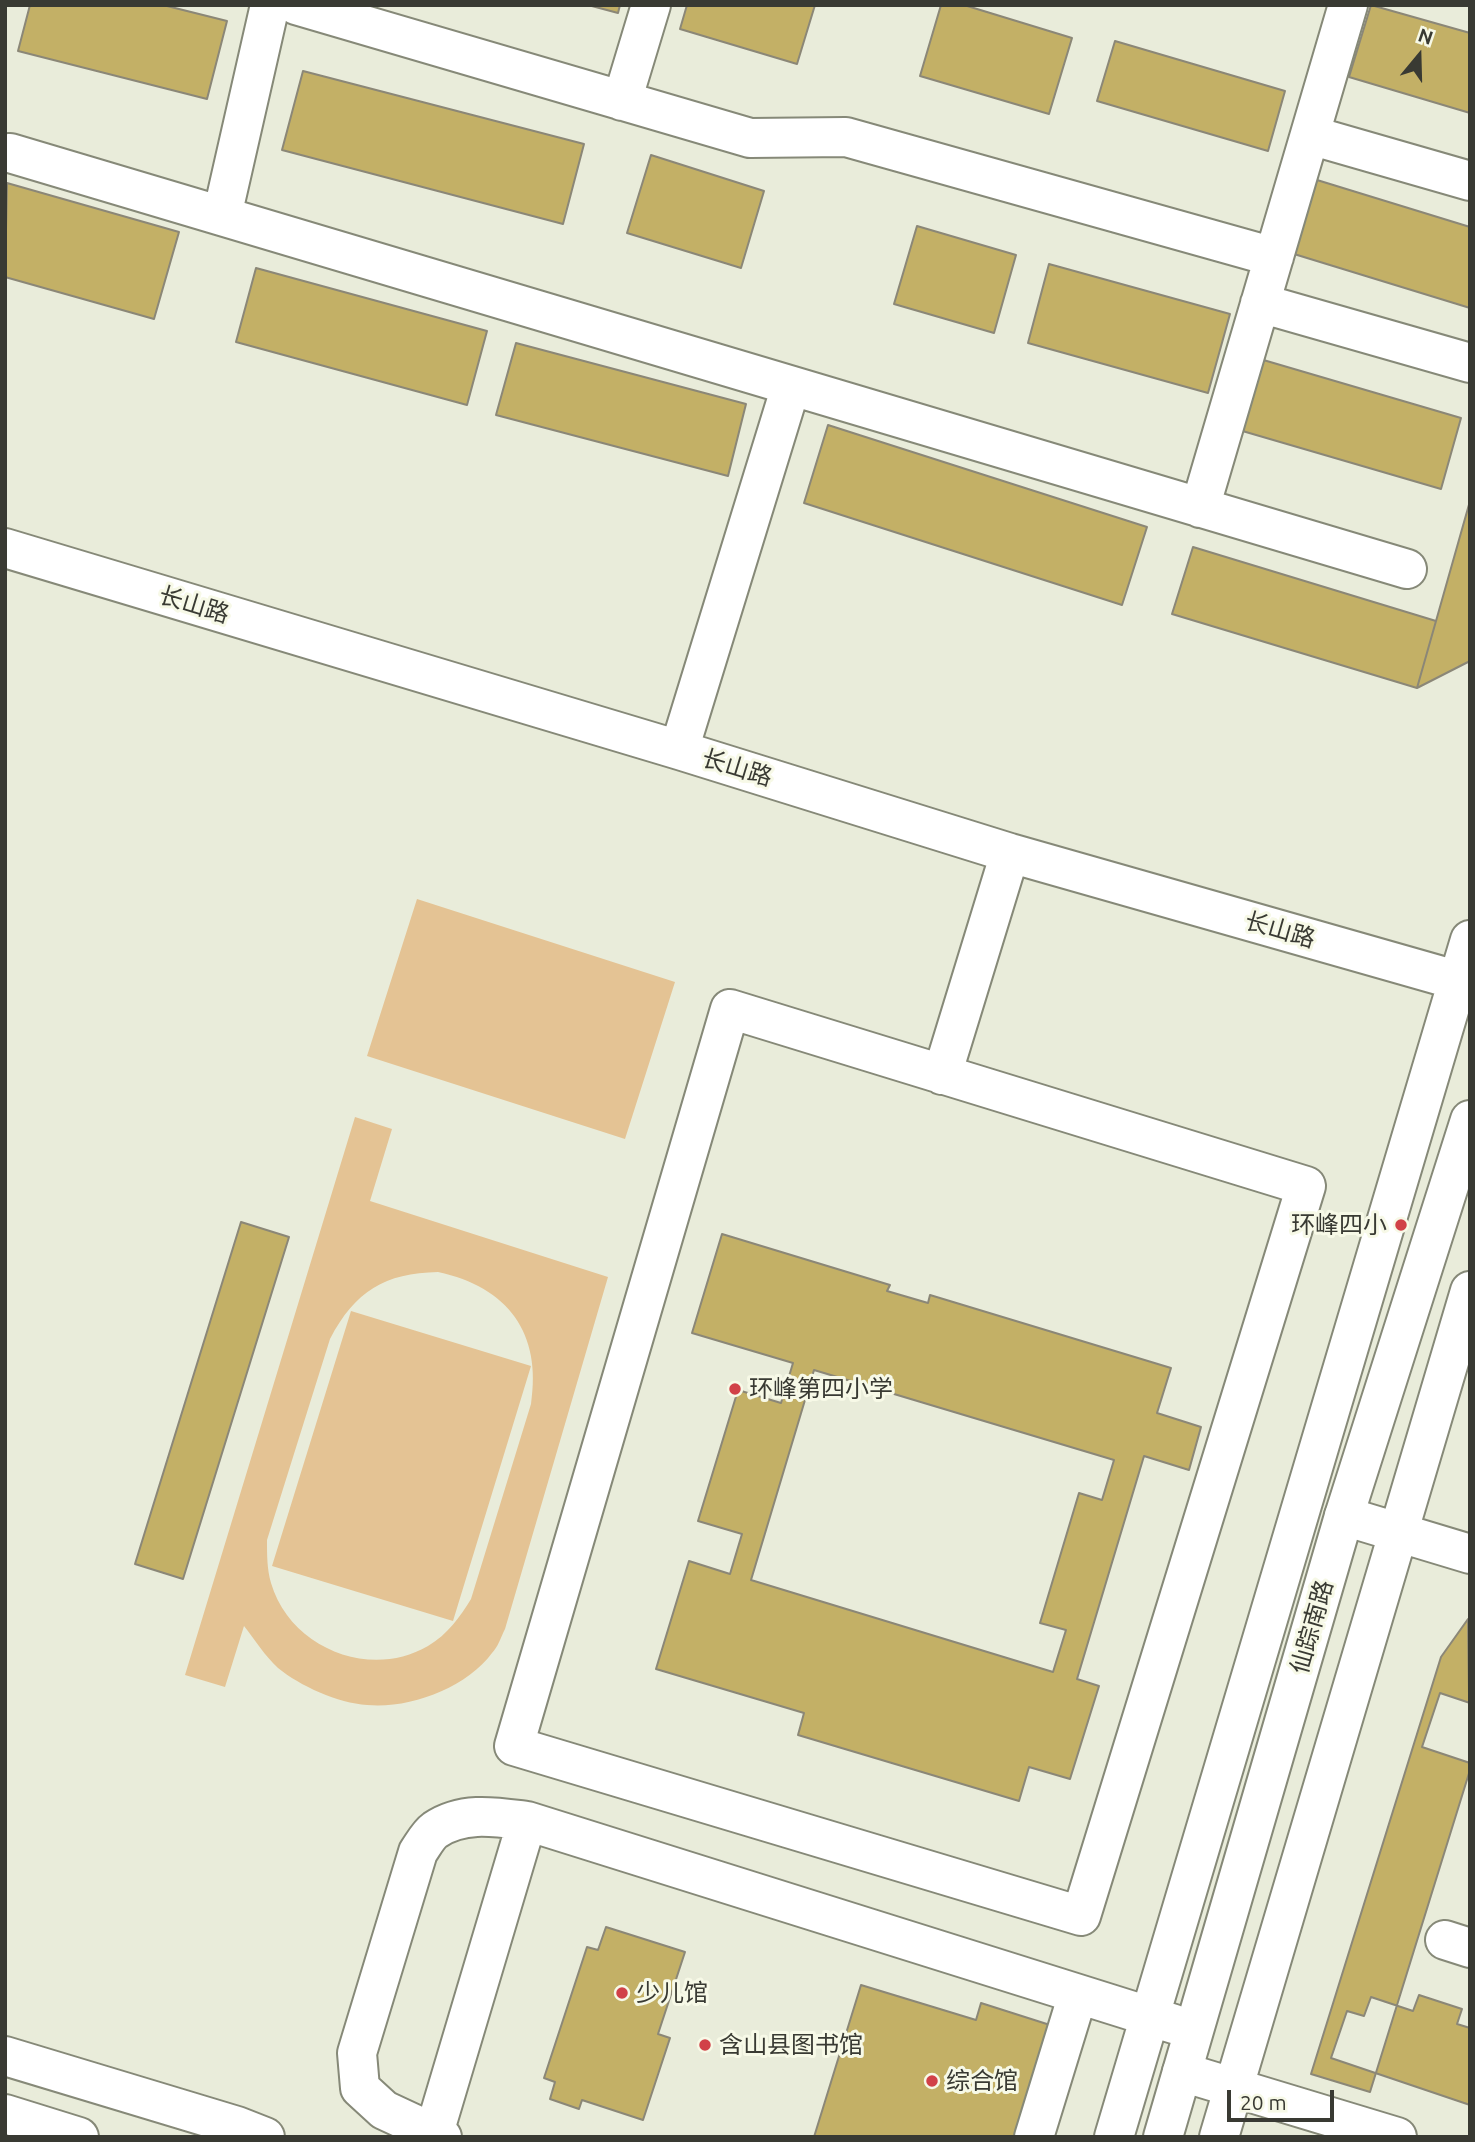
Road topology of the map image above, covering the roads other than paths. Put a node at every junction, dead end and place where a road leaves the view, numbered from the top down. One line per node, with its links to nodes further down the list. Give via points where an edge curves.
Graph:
1 (270, 5): 9 (street)
2 (296, 5): 5 (street)
3 (651, 5): 5 (street)
4 (1348, 5): 6 (street)
5 (622, 101): 10 (street, via 750,138 846,137)
6 (1310, 135): 8 (street); 10 (street)
7 (10, 153): 9 (street)
8 (1470, 181)
9 (222, 216): 13 (street)
10 (1274, 257): 11 (street)
11 (1261, 303): 12 (street); 14 (street)
12 (1470, 363)
13 (791, 386): 14 (street); 17 (street)
14 (1200, 508): 16 (street)
15 (5, 548): 17 (street, 长山路)
16 (1406, 569)
17 (679, 750): 18 (street, 长山路)
18 (1010, 853): 20 (street, 长山路); 21 (street)
19 (1470, 940): 20 (street)
20 (1464, 982): 30 (street)
21 (942, 1075): 21 (street, via 730,1009 514,1746 1081,1916 1306,1186)
22 (1470, 1120): 23 (street, 仙踪南路)
23 (1419, 1276): 24 (street); 25 (street, 仙踪南路)
24 (1470, 1292): 26 (street)
25 (1344, 1516): 26 (street); 31 (street, 仙踪南路)
26 (1398, 1532): 27 (street); 34 (street)
27 (1470, 1555)
28 (527, 1821): 29 (street); 36 (street); 36 (street, via 486,1815 456,1819 433,1831 418,1852 357,2053 360,2088 384,2110)
29 (1078, 1994): 30 (street); 39 (street)
30 (1150, 2017): 31 (street); 40 (street)
31 (1194, 2030): 33 (street, 仙踪南路)
32 (5, 2056): 38 (street)
33 (1182, 2072): 34 (street); 41 (street, 仙踪南路)
34 (1234, 2088): 42 (street); 43 (street)
35 (5, 2114): 37 (street)
36 (438, 2135)
37 (79, 2137)
38 (265, 2137)
39 (1034, 2137)
40 (1114, 2137)
41 (1163, 2137)
42 (1219, 2137)
43 (1397, 2137)

